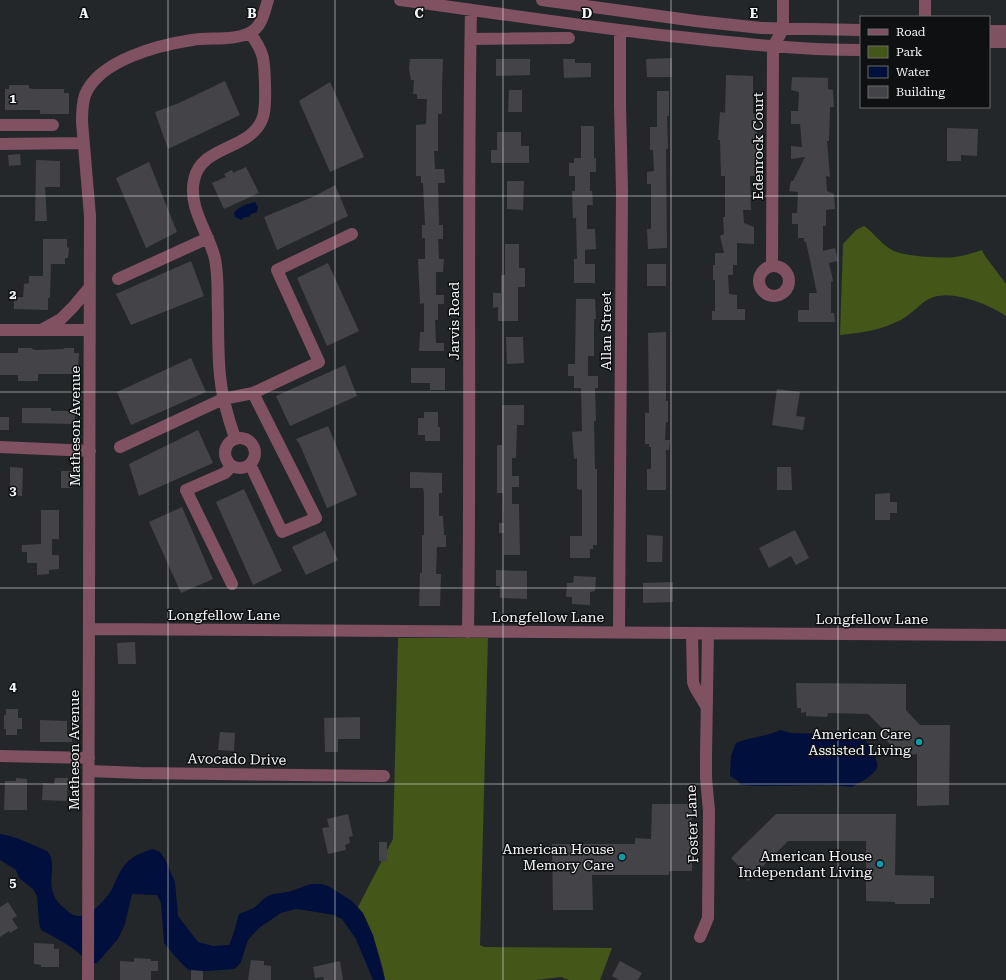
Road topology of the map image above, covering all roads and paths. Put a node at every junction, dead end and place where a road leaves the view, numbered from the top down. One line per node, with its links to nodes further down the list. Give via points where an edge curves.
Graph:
1 (268, 0): 13 (street, via 260,25)
2 (400, 0): 6 (street)
3 (542, 0): 8 (street, via 696,21)
4 (783, 0): 8 (street)
5 (925, 0): 7 (street)
6 (471, 10): 9 (street); 14 (street, Jarvis Road)
7 (925, 16)
8 (783, 29): 10 (street); 18 (street, Edenrock Court)
9 (620, 30): 18 (street); 45 (street, Allan Street, via 622,191)
10 (860, 30)
11 (990, 31): 12 (street)
12 (1006, 31)
13 (250, 33): 23 (street, Matheson Avenue, via 163,46 108,68 92,82 85,95 82,108); 27 (street, via 264,56 263,117 260,125 246,139 212,155 195,174 194,205)
14 (470, 38): 15 (street); 44 (street, Jarvis Road)
15 (569, 38)
16 (990, 42): 17 (street)
17 (1006, 42)
18 (773, 47): 19 (street); 28 (street, Edenrock Court)
19 (860, 50)
20 (990, 50): 21 (street)
21 (1006, 50)
22 (2, 125): 24 (street); 25 (street, via 48,125)
23 (83, 143): 25 (street); 30 (street, Matheson Avenue, via 90,211)
24 (2, 144): 25 (street)
25 (43, 144)
26 (352, 234): 34 (street, via 277,270 319,362)
27 (208, 238): 29 (street); 35 (street, via 216,265)
28 (772, 266)
29 (118, 279)
30 (89, 288): 32 (street, via 61,319); 33 (street, Matheson Avenue)
31 (0, 330): 32 (street)
32 (42, 330): 33 (street)
33 (89, 330): 39 (street, Matheson Avenue)
34 (253, 393): 35 (street); 40 (street, via 316,518 282,532)
35 (223, 399): 36 (street); 37 (street)
36 (236, 438): 40 (street, via 246,439 253,445 255,455); 41 (street, via 225,448 225,458)
37 (120, 446)
38 (0, 447): 39 (street)
39 (90, 451): 43 (street, Matheson Avenue)
40 (250, 464): 41 (street, via 241,468)
41 (232, 466): 42 (street, via 225,473 186,490)
42 (232, 584)
43 (90, 629): 44 (street, Longfellow Lane); 51 (street, Matheson Avenue)
44 (468, 632): 45 (street, Longfellow Lane)
45 (619, 632): 46 (street, Longfellow Lane)
46 (692, 633): 47 (street, Longfellow Lane); 49 (street, Foster Lane, via 693,682)
47 (708, 633): 48 (street, Longfellow Lane); 49 (street, Foster Lane)
48 (1006, 634)
49 (707, 709): 54 (street, Foster Lane, via 708,918)
50 (0, 756): 51 (street)
51 (89, 758): 52 (street, Matheson Avenue)
52 (89, 771): 53 (street, Avocado Drive); 55 (street, Matheson Avenue)
53 (384, 776)
54 (700, 937)
55 (88, 980)

